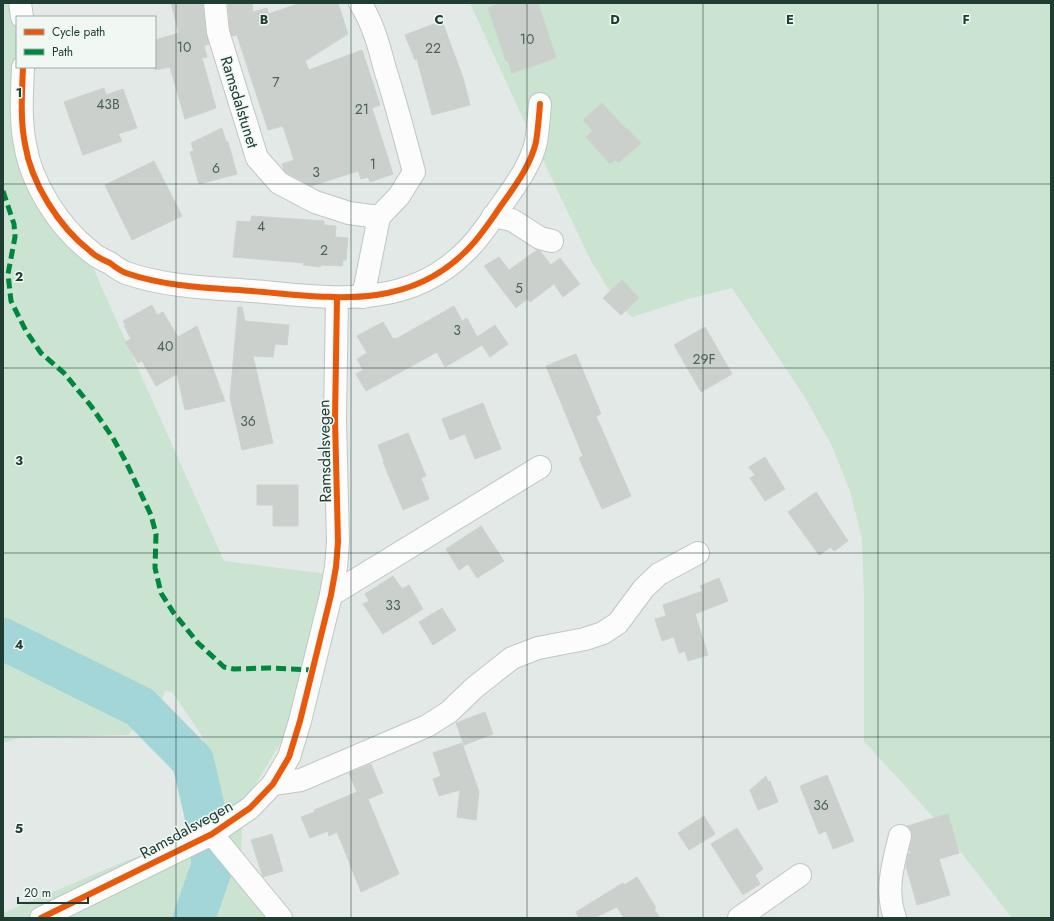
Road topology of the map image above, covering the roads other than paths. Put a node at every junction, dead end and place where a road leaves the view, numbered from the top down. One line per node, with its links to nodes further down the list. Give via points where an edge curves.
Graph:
1 (20, 3): 4 (street)
2 (215, 3): 8 (street, Ramsdalstunet, via 218,32 257,158 280,183 315,202 349,213)
3 (360, 3): 8 (street, via 376,36 414,172 399,196)
4 (22, 16)
5 (23, 68): 11 (street, via 22,117 25,146 32,171 45,200 65,227 90,252 125,272 157,281)
6 (540, 104): 7 (street, via 535,143 530,159)
7 (493, 216): 9 (street, via 512,220 540,238); 10 (street, via 466,252 445,269 424,281 397,291)
8 (379, 217): 10 (street)
9 (552, 242)
10 (363, 297): 11 (street)
11 (337, 298): 14 (street, Ramsdalsvegen, via 335,418 338,542)
12 (540, 467): 14 (street)
13 (698, 553): 15 (street, via 659,574 644,588 618,623 603,633 538,648 512,658 449,712 427,726 301,780)
14 (331, 595): 15 (street, Ramsdalsvegen, via 289,757)
15 (273, 784): 16 (street, Ramsdalsvegen, via 250,808)
16 (212, 834): 19 (street, Ramsdalsvegen); 20 (street)
17 (900, 836): 22 (street, via 890,878)
18 (800, 875): 21 (street)
19 (41, 918)
20 (281, 918)
21 (739, 918)
22 (895, 918)

